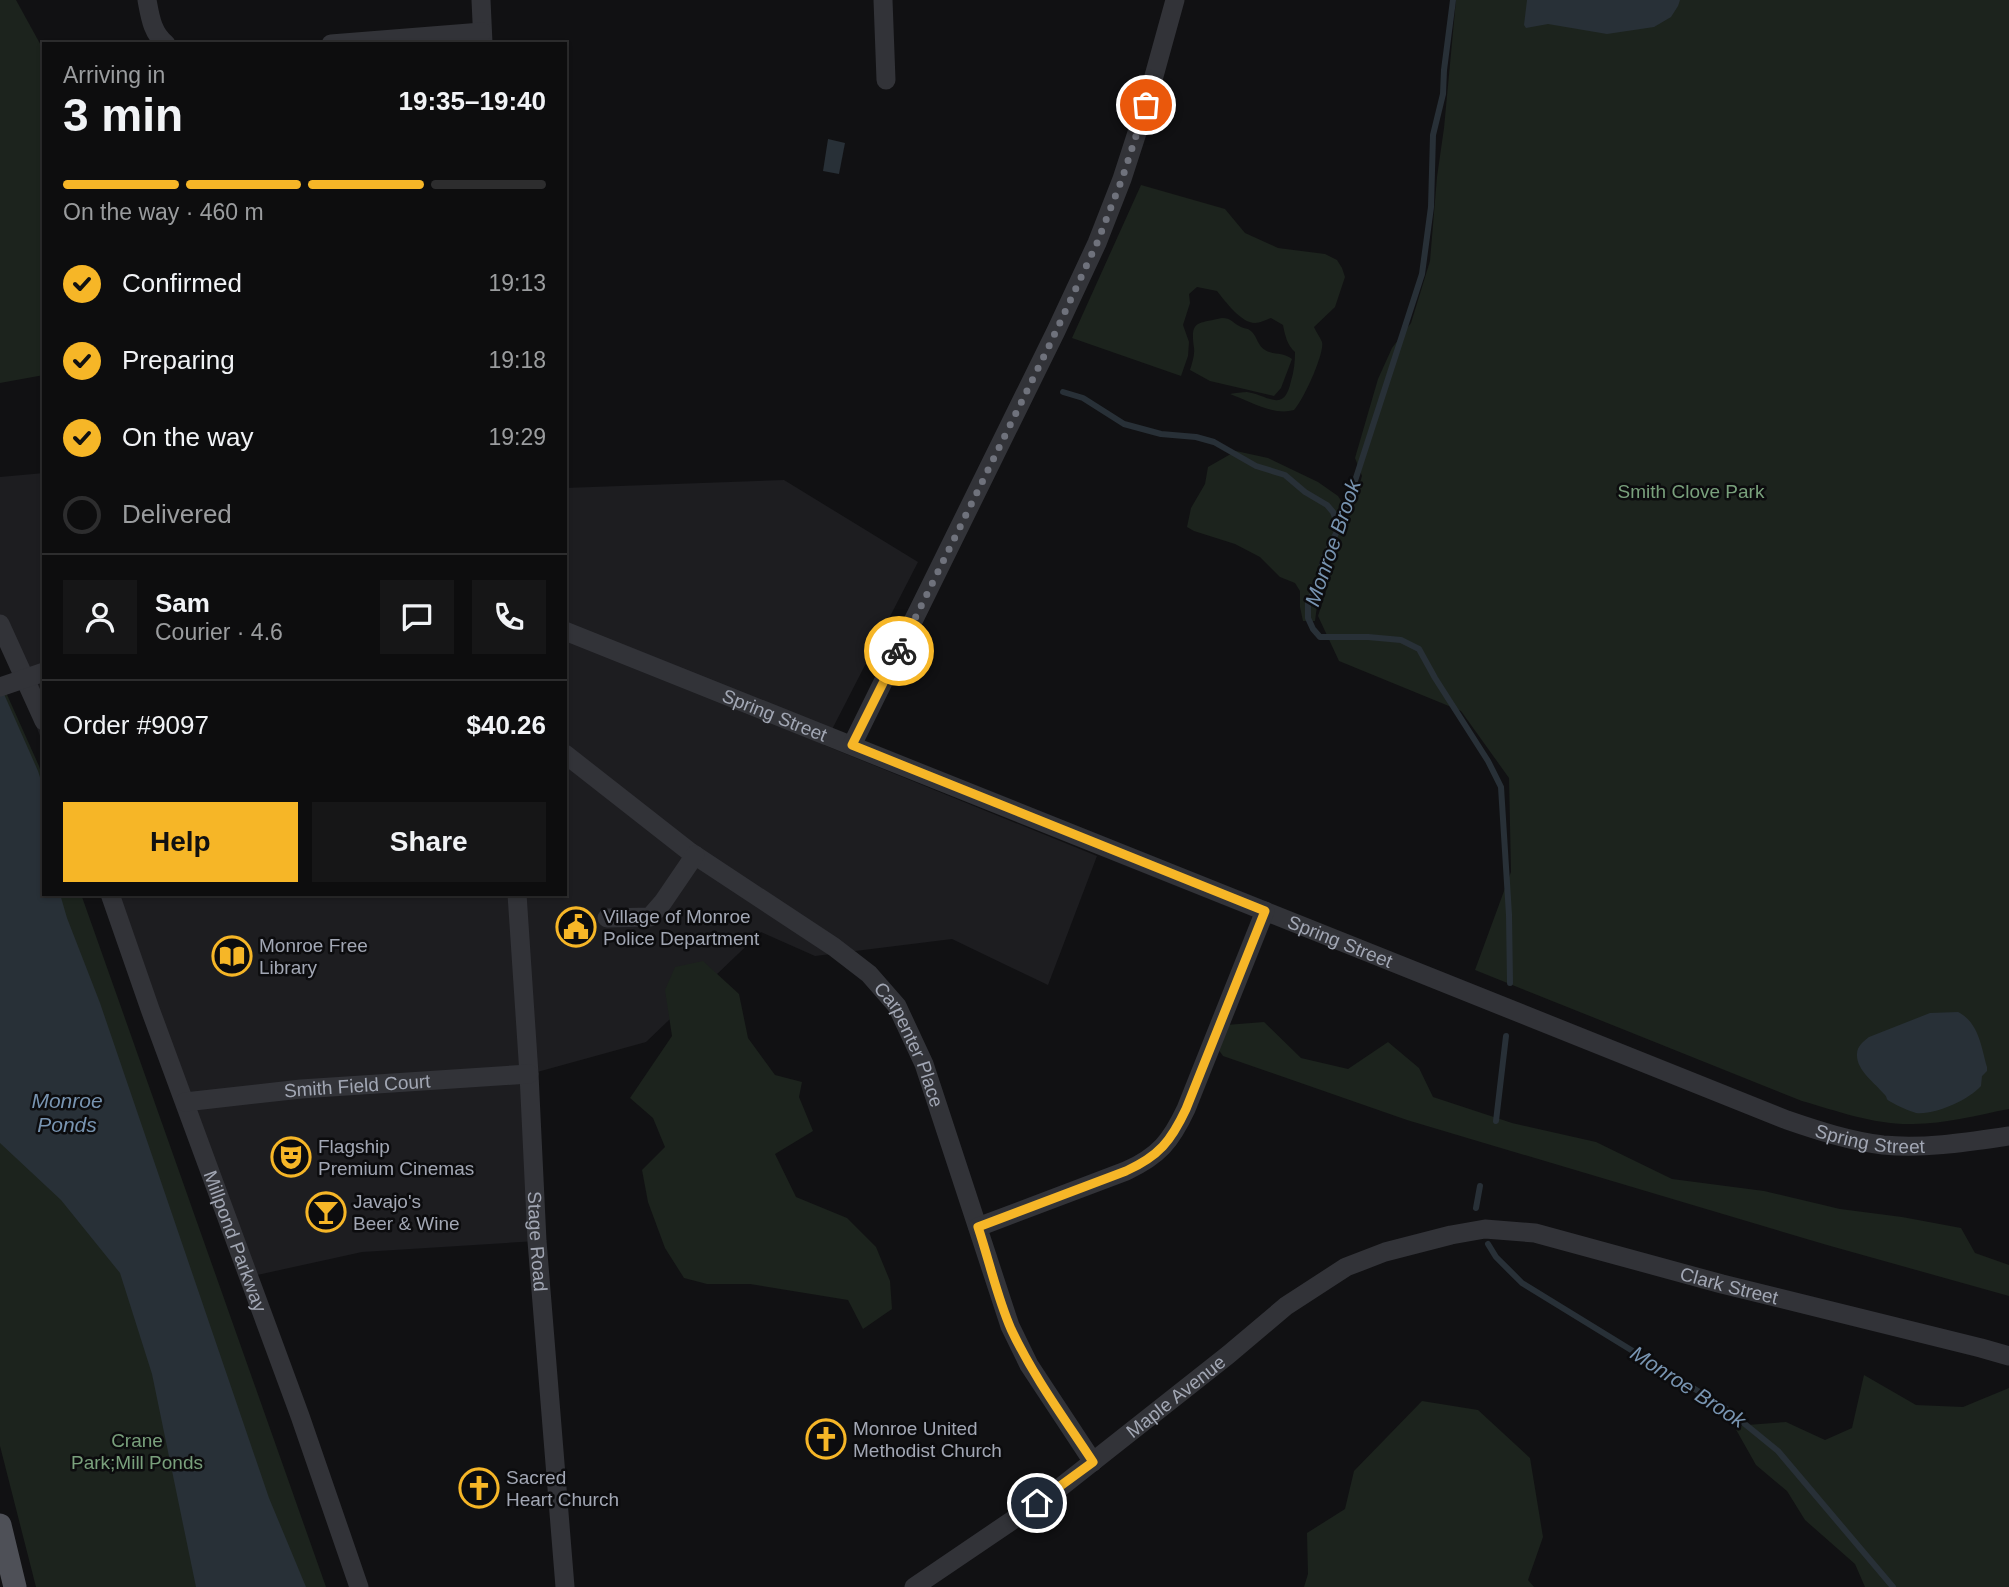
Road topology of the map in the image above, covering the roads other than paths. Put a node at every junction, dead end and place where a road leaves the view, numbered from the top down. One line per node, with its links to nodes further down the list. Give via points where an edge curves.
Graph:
1 (147, 0): 6 (street, via 154,29)
2 (481, 0): 5 (street)
3 (883, 0): 8 (street)
4 (1175, 0): 15 (street, via 1125,170 1097,243)
5 (482, 38): 7 (street)
6 (164, 42)
7 (381, 42)
8 (886, 80)
9 (0, 624): 12 (street)
10 (567, 632): 15 (street, Spring Street)
11 (42, 672): 12 (street)
12 (23, 677): 13 (street); 14 (street)
13 (1, 687)
14 (42, 717)
15 (852, 745): 20 (street, Spring Street)
16 (567, 756): 17 (street, Carpenter Place)
17 (695, 855): 21 (street, via 650,917); 25 (street, Carpenter Place, via 843,954 869,974 897,1006 924,1064)
18 (111, 896): 23 (street, Millpond Parkway)
19 (517, 896): 22 (street, Stage Road)
20 (1265, 911): 24 (street, Spring Street, via 1822,1132 1897,1146); 25 (street, via 1186,1109 1163,1147 1126,1171)
21 (607, 918)
22 (529, 1074): 23 (street, Smith Field Court, via 300,1089); 32 (street, Stage Road, via 537,1241)
23 (184, 1102): 31 (street, Millpond Parkway)
24 (2009, 1136)
25 (978, 1227): 28 (street, Carpenter Place, via 1019,1345)
26 (1451, 1235): 27 (street, Clark Street, via 1485,1230 1535,1233); 28 (street, Maple Avenue, via 1346,1267 1286,1306)
27 (2009, 1356)
28 (1093, 1462): 33 (street, Maple Avenue)
29 (0, 1525): 30 (main road)
30 (9, 1582)
31 (359, 1587)
32 (565, 1587)
33 (914, 1587)

